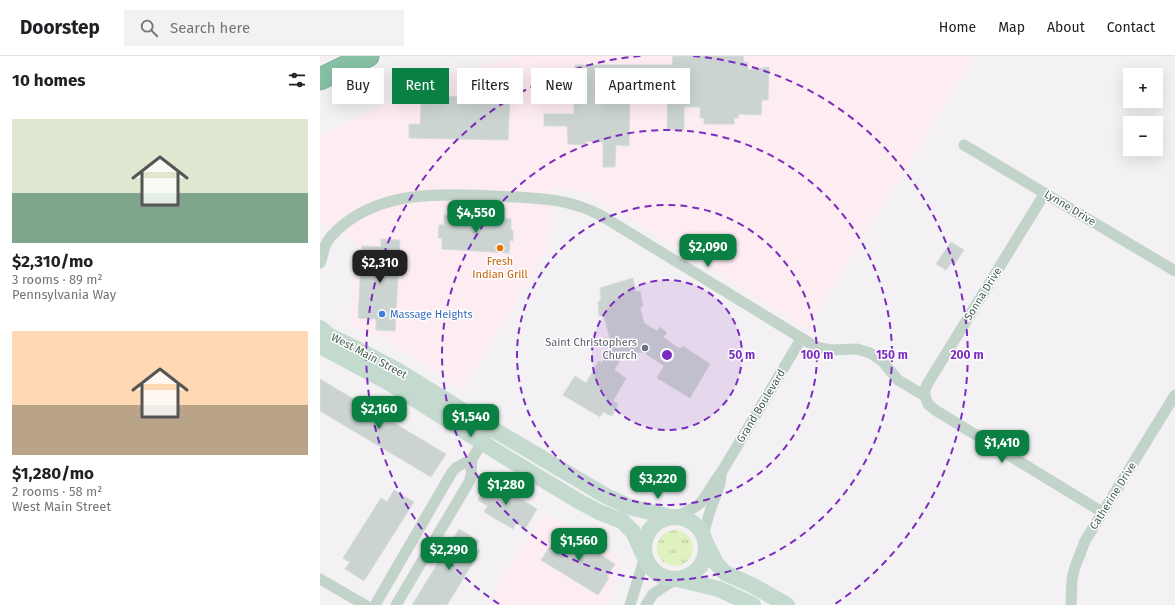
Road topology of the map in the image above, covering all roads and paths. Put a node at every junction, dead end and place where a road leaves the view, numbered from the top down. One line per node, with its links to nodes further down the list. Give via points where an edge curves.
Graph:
1 (368, 56): 2 (highway)
2 (320, 79)
3 (964, 145): 4 (street, Lynne Drive)
4 (1045, 193): 7 (street, Lynne Drive); 12 (street, Sonna Drive, via 928,383)
5 (322, 247): 6 (street, via 323,256); 9 (street, via 356,216 404,198 446,194 564,201 602,216)
6 (320, 264)
7 (1175, 271)
8 (320, 328): 13 (main road, West Main Street, via 330,336 397,370)
9 (801, 339): 12 (street, via 816,347 831,350 857,349 870,353 882,361 898,380); 16 (street, Grand Boulevard)
10 (320, 346): 14 (main road, West Main Street, via 391,384)
11 (1175, 395): 17 (street, Catherine Drive)
12 (925, 396): 17 (street, via 928,404 935,410)
13 (491, 428): 14 (street); 18 (main road, West Main Street, via 612,499 638,510)
14 (482, 442): 15 (street); 20 (main road, West Main Street, via 580,502 624,523 633,532)
15 (472, 459): 24 (street, via 452,472); 25 (street, via 469,482)
16 (721, 474): 18 (street, Grand Boulevard, via 698,504); 19 (street, Grand Boulevard)
17 (1102, 512): 30 (street, Catherine Drive, via 1085,541 1075,567)
18 (673, 517): 19 (main road, via 687,519); 20 (main road, via 657,522 650,529 644,542)
19 (704, 537): 22 (main road, via 705,557 699,568 690,576); 29 (main road, via 716,563 723,571)
20 (644, 557): 22 (main road, via 654,572 661,577); 26 (street)
21 (320, 579): 23 (street)
22 (675, 580): 27 (street, via 653,594); 28 (main road, via 719,589)
23 (365, 605)
24 (375, 605)
25 (396, 605)
26 (630, 605)
27 (646, 605)
28 (753, 605)
29 (787, 605)
30 (1071, 605)

